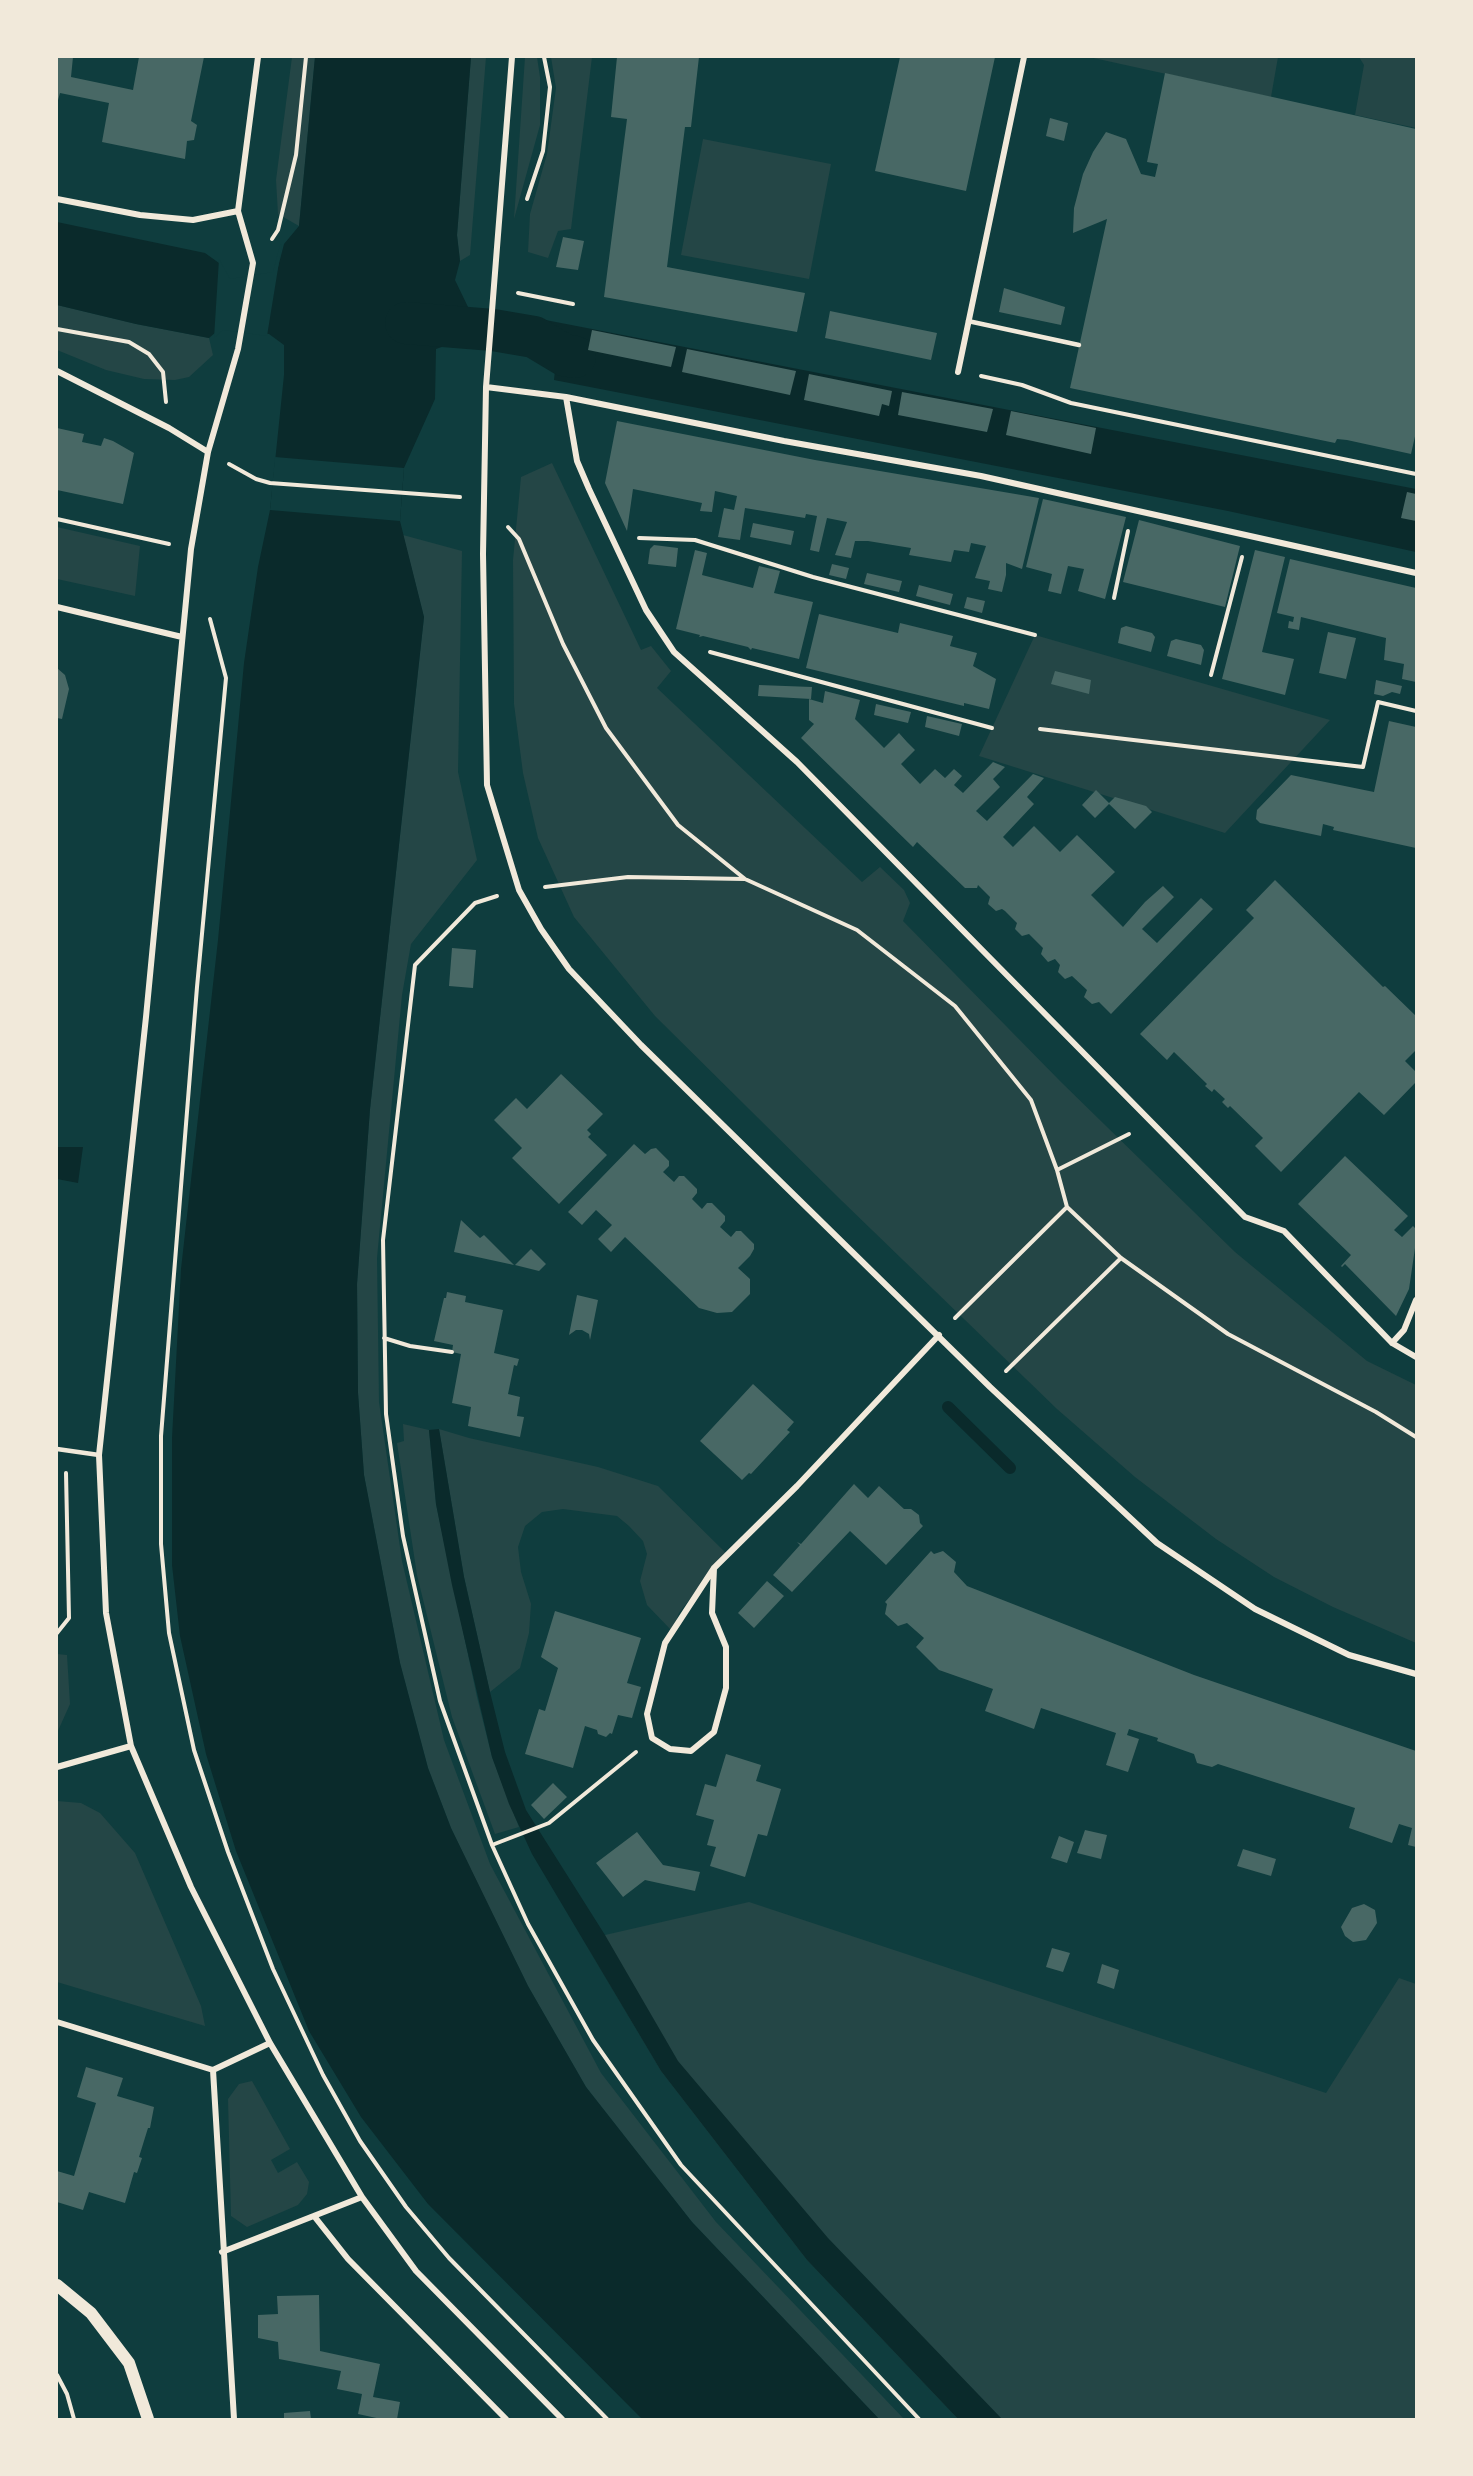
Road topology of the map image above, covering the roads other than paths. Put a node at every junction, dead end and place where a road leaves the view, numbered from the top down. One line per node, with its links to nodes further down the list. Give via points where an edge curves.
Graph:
1 (258, 57): 5 (street)
2 (512, 57): 10 (street)
3 (1024, 57): 6 (street)
4 (57, 199): 5 (street, via 140,215 193,220)
5 (238, 211): 12 (street, via 253,263 238,349)
6 (968, 321): 7 (lane); 9 (street)
7 (1079, 345)
8 (57, 371): 12 (street)
9 (958, 372)
10 (486, 387): 11 (street); 17 (street, via 486,785 519,890 569,969 640,1045)
11 (566, 397): 13 (street, via 981,476); 18 (street, via 577,460 646,610 674,652 797,762 1245,1217 1284,1231)
12 (208, 452): 15 (street, via 191,549)
13 (1416, 573)
14 (57, 607): 15 (street)
15 (182, 637): 21 (street)
16 (1416, 1300): 18 (street, via 1404,1330)
17 (939, 1335): 22 (street); 23 (street, via 1157,1543 1255,1609 1349,1655)
18 (1392, 1343): 19 (street)
19 (1416, 1357)
20 (57, 1449): 21 (lane)
21 (99, 1455): 24 (street, via 106,1613)
22 (714, 1568): 22 (street, via 665,1643 647,1714 652,1738 670,1749 692,1750 714,1732 726,1688 726,1647 712,1613)
23 (1416, 1674)
24 (131, 1746): 25 (street); 27 (street, via 191,1887)
25 (57, 1767)
26 (57, 2022): 28 (street)
27 (270, 2043): 28 (street); 29 (street)
28 (213, 2070): 31 (street)
29 (362, 2197): 30 (street); 36 (street, via 416,2271)
30 (314, 2216): 31 (street); 35 (street, via 348,2259)
31 (222, 2252): 34 (street)
32 (57, 2285): 33 (main road, via 91,2313 129,2363)
33 (148, 2419)
34 (234, 2419)
35 (506, 2419)
36 (562, 2419)

